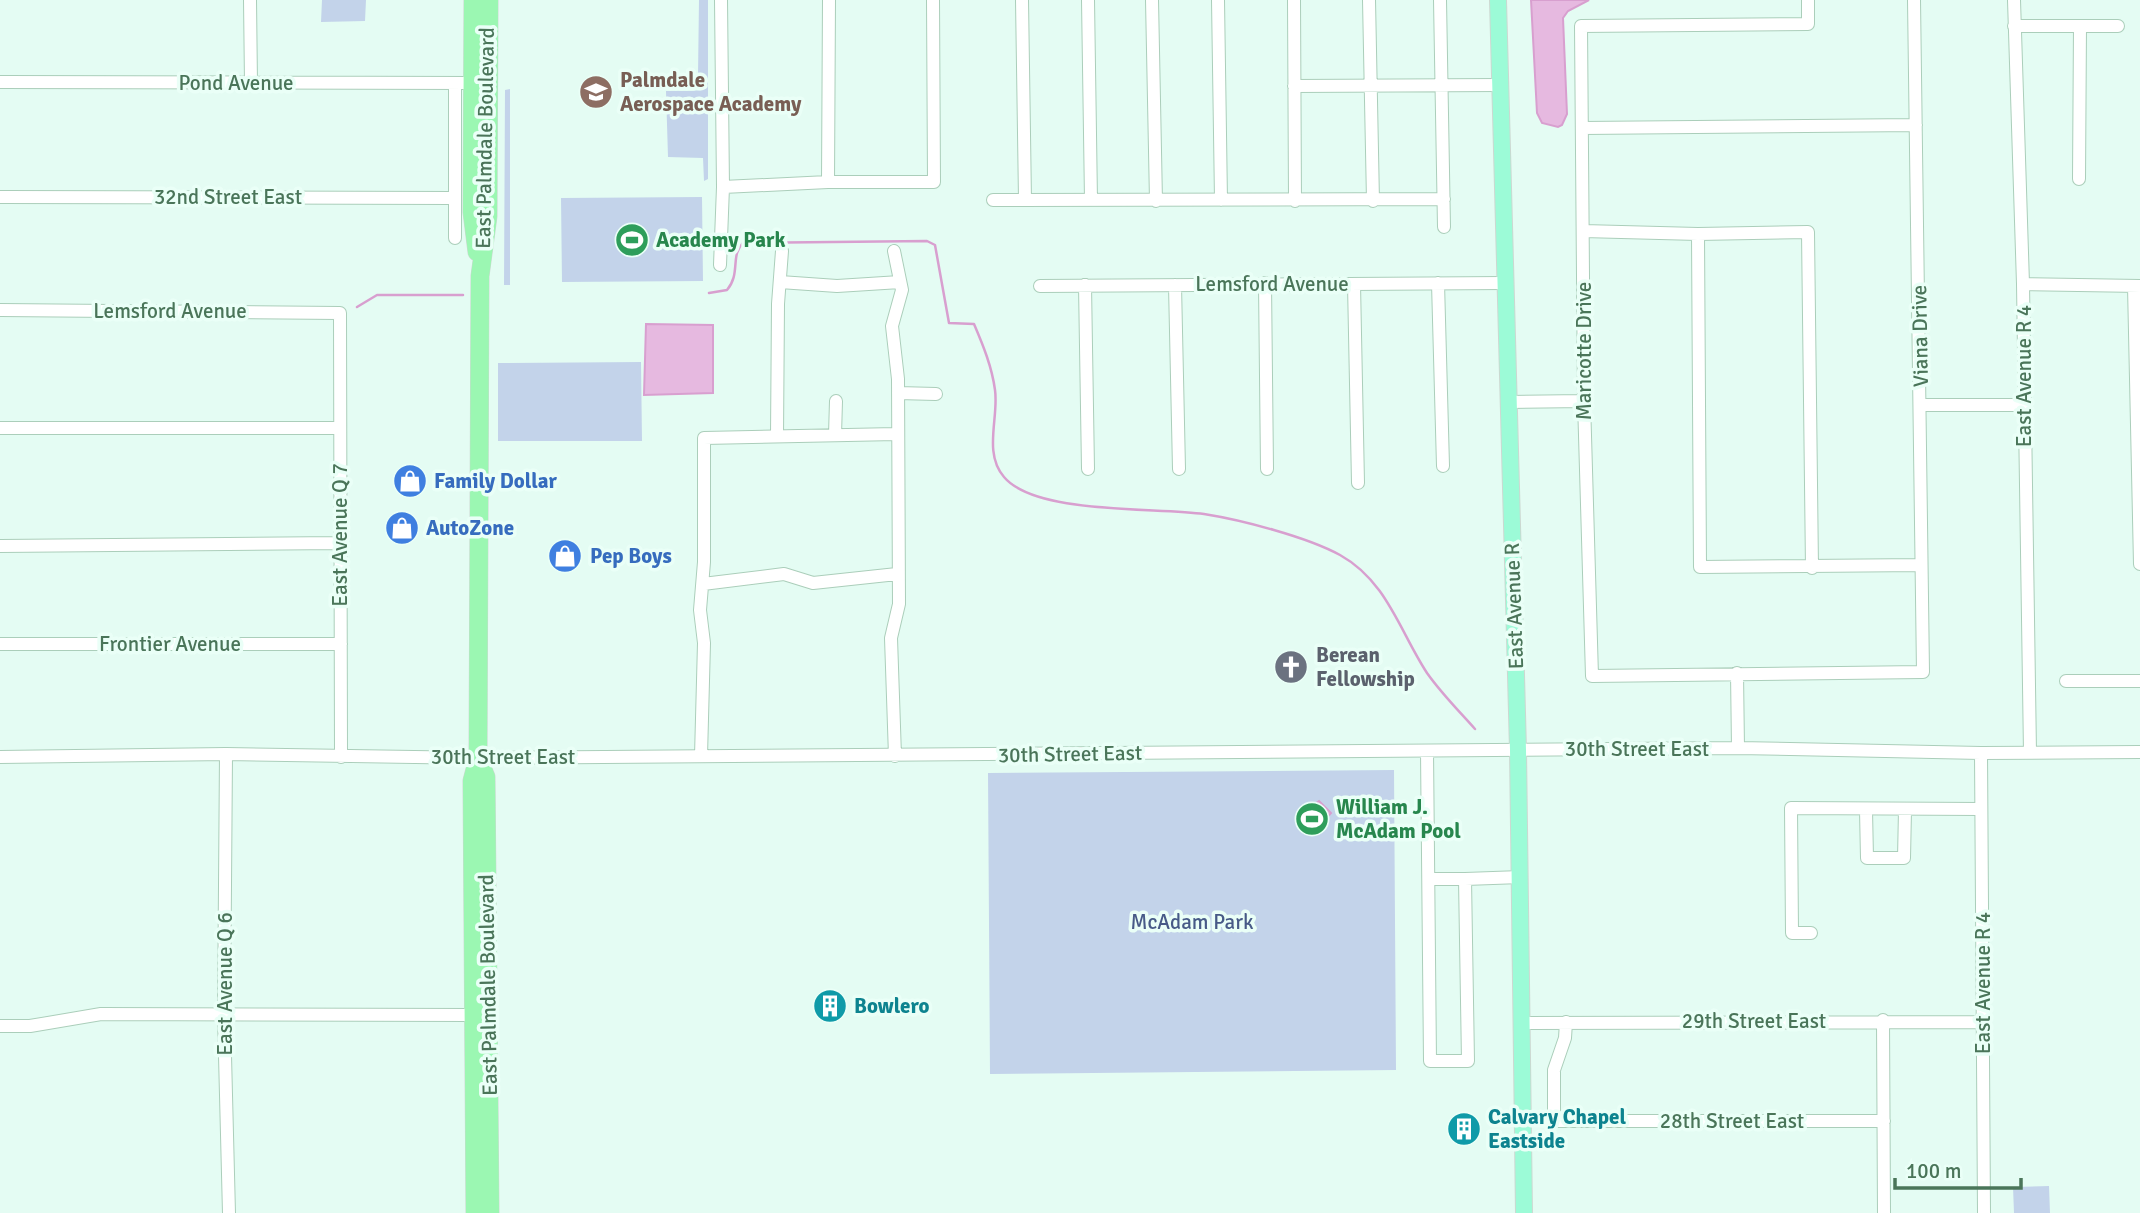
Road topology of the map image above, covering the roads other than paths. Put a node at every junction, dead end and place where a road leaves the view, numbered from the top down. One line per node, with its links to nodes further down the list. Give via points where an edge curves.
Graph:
1 (250, 0): 22 (street)
2 (473, 0): 23 (highway, East Palmdale Boulevard)
3 (489, 0): 44 (highway, East Palmdale Boulevard)
4 (721, 0): 33 (street)
5 (829, 0): 32 (street)
6 (933, 0): 32 (street, via 934,182)
7 (1022, 0): 38 (street)
8 (1088, 0): 39 (street)
9 (1152, 0): 41 (street)
10 (1218, 0): 40 (street)
11 (1294, 0): 28 (street)
12 (1369, 0): 25 (street)
13 (1440, 0): 26 (street)
14 (1497, 0): 27 (main road, East Avenue R)
15 (1808, 0): 30 (street, Maricotte Drive, via 1808,24 1581,26)
16 (1914, 0): 29 (street, Viana Drive)
17 (2014, 0): 18 (street, East Avenue R 4)
18 (2014, 26): 19 (street); 59 (street, East Avenue R 4)
19 (2080, 26): 20 (street); 31 (street)
20 (2118, 26)
21 (0, 82): 22 (street, Pond Avenue)
22 (251, 83): 23 (street, Pond Avenue)
23 (464, 83): 35 (street); 52 (highway, East Palmdale Boulevard)
24 (498, 83): 44 (highway, via 498,173)
25 (1371, 85): 26 (street); 28 (street); 43 (street)
26 (1442, 85): 27 (street); 36 (street)
27 (1500, 85): 57 (main road, East Avenue R)
28 (1294, 86): 42 (street)
29 (1916, 125): 30 (street); 71 (street, Viana Drive)
30 (1582, 128): 46 (street, Maricotte Drive)
31 (2079, 179)
32 (828, 182): 33 (street)
33 (723, 187): 51 (street)
34 (0, 197): 35 (street, 32nd Street East)
35 (456, 198): 48 (street)
36 (1444, 199): 43 (street); 45 (street)
37 (993, 200): 38 (street)
38 (1025, 200): 39 (street)
39 (1091, 200): 41 (street)
40 (1220, 200): 41 (street); 42 (street)
41 (1156, 201)
42 (1295, 201): 43 (street)
43 (1373, 201)
44 (488, 209): 52 (highway, East Palmdale Boulevard)
45 (1444, 227)
46 (1583, 231): 47 (street); 69 (street, Maricotte Drive)
47 (1698, 234): 87 (street, via 1700,567); 87 (street, via 1808,232)
48 (455, 238)
49 (782, 251): 53 (street)
50 (894, 251): 54 (street)
51 (720, 265)
52 (480, 276): 106 (highway, East Palmdale Boulevard)
53 (780, 282): 54 (street, via 837,286); 77 (street)
54 (900, 282): 66 (street, via 892,326)
55 (1265, 283): 58 (street, Lemsford Avenue); 61 (street, Lemsford Avenue); 80 (street)
56 (1438, 283): 57 (street, Lemsford Avenue); 58 (street, Lemsford Avenue); 78 (street)
57 (1505, 283): 70 (main road, East Avenue R)
58 (1354, 284): 82 (street)
59 (2023, 284): 63 (street); 72 (street, East Avenue R 4)
60 (1085, 285): 61 (street, Lemsford Avenue); 62 (street, Lemsford Avenue); 79 (street)
61 (1175, 285): 81 (street)
62 (1040, 286)
63 (2137, 286): 85 (street)
64 (0, 310): 65 (street, Lemsford Avenue)
65 (340, 313): 74 (street, East Avenue Q 7)
66 (898, 393): 67 (street); 75 (street)
67 (936, 394)
68 (836, 401): 76 (street)
69 (1584, 401): 70 (street); 92 (street, Maricotte Drive, via 1592,676)
70 (1508, 402): 96 (main road, East Avenue R)
71 (1921, 405): 72 (street); 86 (street, Viana Drive)
72 (2023, 405): 98 (street, East Avenue R 4)
73 (0, 428): 74 (street)
74 (340, 428): 83 (street, East Avenue Q 7)
75 (896, 434): 76 (street); 88 (street)
76 (835, 435): 77 (street)
77 (778, 436): 89 (street, via 704,438)
78 (1443, 466)
79 (1088, 469)
80 (1267, 469)
81 (1179, 470)
82 (1358, 483)
83 (339, 543): 84 (street); 91 (street, East Avenue Q 7)
84 (0, 546)
85 (2139, 564)
86 (1921, 565): 87 (street); 92 (street, Viana Drive, via 1923,672)
87 (1812, 568)
88 (897, 574): 89 (street, via 813,583 784,574); 103 (street, via 899,604 891,638)
89 (703, 584): 102 (street, via 699,610 704,643)
90 (0, 644): 91 (street, Frontier Avenue)
91 (341, 644): 105 (street, East Avenue Q 7)
92 (1737, 673): 95 (street)
93 (2066, 681): 94 (street)
94 (2140, 681)
95 (1738, 748): 96 (street, 30th Street East); 100 (street, 30th Street East)
96 (1518, 750): 97 (street, 30th Street East); 110 (main road, East Avenue R)
97 (1427, 751): 103 (street, 30th Street East); 111 (street)
98 (2030, 752): 99 (street, 30th Street East); 100 (street, 30th Street East)
99 (2140, 752)
100 (1981, 753): 107 (street, East Avenue R 4)
101 (226, 754): 104 (street, 30th Street East); 105 (street, 30th Street East); 115 (street, East Avenue Q 6)
102 (701, 756): 103 (street, 30th Street East); 106 (street, 30th Street East)
103 (895, 756)
104 (0, 757)
105 (341, 757): 106 (street, 30th Street East)
106 (478, 758): 114 (highway, East Palmdale Boulevard, via 472,781); 124 (highway, East Palmdale Boulevard, via 486,778)
107 (1981, 809): 109 (street); 118 (street, East Avenue R 4)
108 (1866, 810): 109 (street); 109 (street, via 1867,858 1904,858); 113 (street, via 1791,808 1792,933)
109 (1905, 810)
110 (1521, 877): 112 (street); 119 (main road, East Avenue R)
111 (1429, 879): 112 (street); 112 (street, via 1430,1061 1468,1061)
112 (1465, 879)
113 (1811, 933)
114 (473, 1015): 115 (street); 123 (highway, East Palmdale Boulevard)
115 (225, 1016): 120 (street, via 100,1014 30,1026); 122 (street, East Avenue Q 6)
116 (1883, 1020): 117 (street, 29th Street East); 118 (street, 29th Street East); 121 (street)
117 (1566, 1022): 119 (street, 29th Street East); 121 (street, 28th Street East, via 1554,1070 1554,1121)
118 (1983, 1022): 127 (street, East Avenue R 4)
119 (1524, 1023): 125 (main road, East Avenue R)
120 (0, 1026)
121 (1884, 1121): 126 (street)
122 (229, 1213)
123 (475, 1213)
124 (490, 1213)
125 (1524, 1213)
126 (1884, 1213)
127 (1984, 1213)

